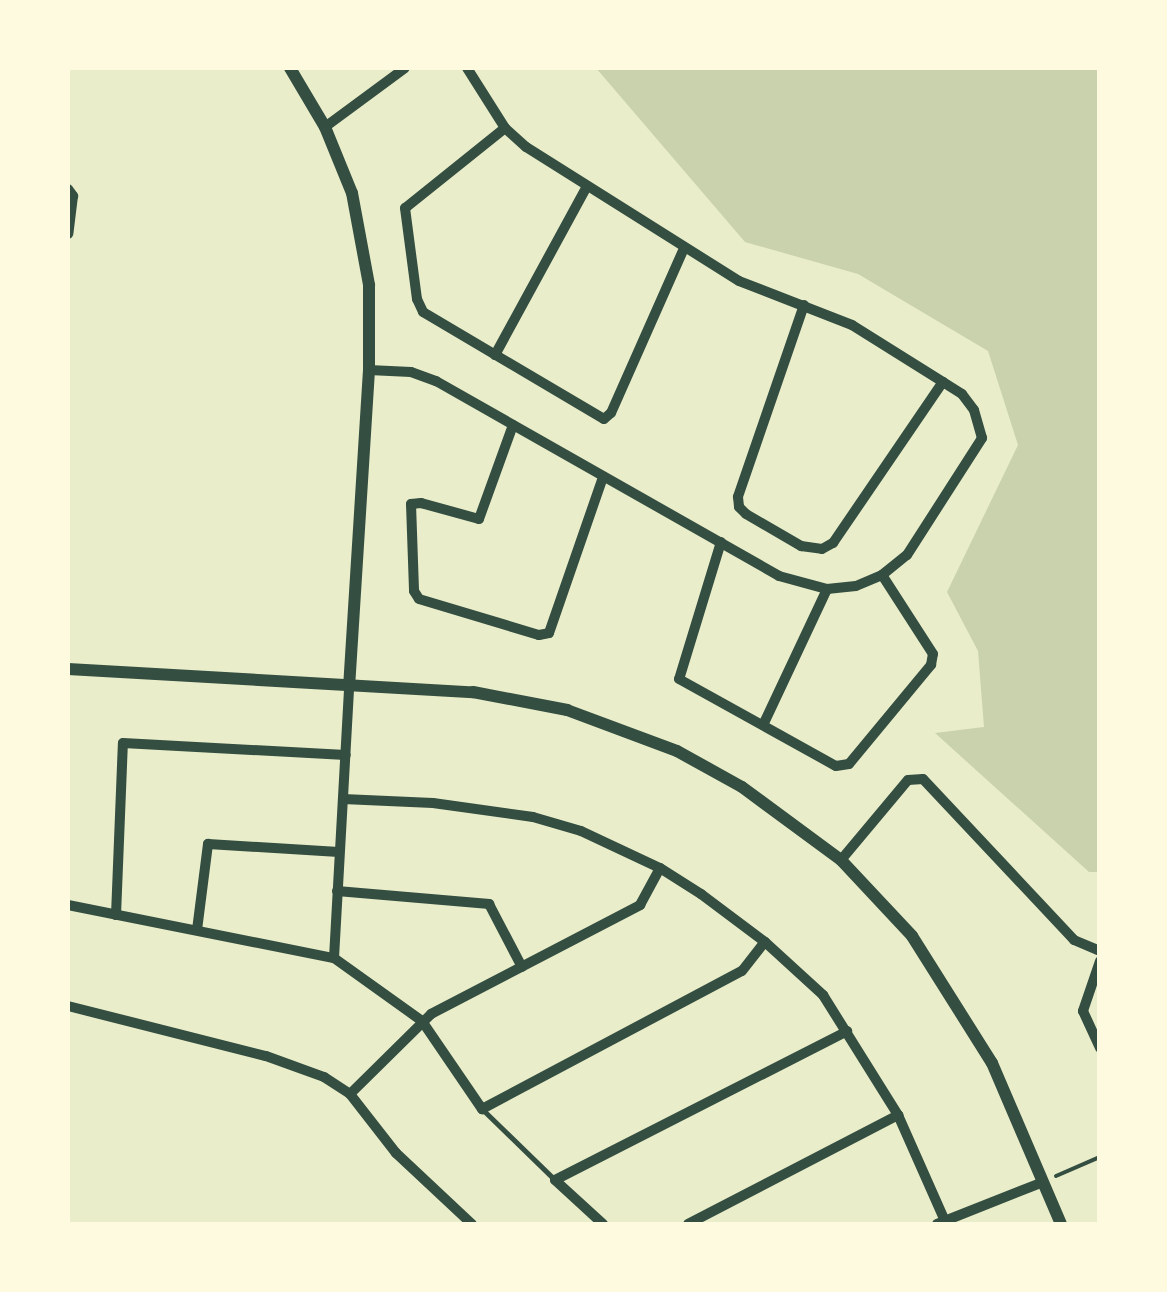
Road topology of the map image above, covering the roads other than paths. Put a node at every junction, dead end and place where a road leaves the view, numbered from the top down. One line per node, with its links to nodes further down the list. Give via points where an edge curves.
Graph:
1 (290, 68): 4 (street)
2 (406, 68): 4 (street)
3 (467, 68): 5 (street)
4 (325, 127): 12 (street, via 352,193 369,285)
5 (505, 128): 6 (street); 11 (street, via 405,208 403,219 423,312)
6 (587, 186): 9 (street); 11 (street)
7 (68, 189): 8 (street)
8 (68, 234)
9 (684, 248): 10 (street, via 739,281); 11 (street, via 604,419)
10 (804, 306): 13 (street, via 852,325); 13 (street, via 738,498 746,514 801,546 833,543)
11 (495, 355)
12 (369, 370): 14 (street, via 436,381); 20 (street)
13 (943, 382): 17 (street, via 974,410 982,438 906,555)
14 (513, 426): 15 (street); 15 (street, via 479,519 411,504 418,599 549,633)
15 (602, 476): 16 (street)
16 (721, 542): 18 (street, via 779,576); 21 (street, via 679,679)
17 (882, 575): 18 (street); 21 (street, via 933,654 931,666 843,767)
18 (827, 589): 21 (street)
19 (68, 669): 20 (street)
20 (349, 686): 22 (street); 25 (street, via 473,692 567,710 676,751 742,787)
21 (764, 723)
22 (346, 754): 23 (street); 29 (street, via 123,743)
23 (343, 799): 24 (street); 26 (street, via 533,818 581,831)
24 (339, 852): 27 (street); 30 (street, via 208,844)
25 (840, 860): 32 (street, via 908,780 923,779 1074,940); 44 (street, via 942,978 992,1063)
26 (660, 868): 31 (street); 35 (street, via 640,905)
27 (336, 891): 33 (street); 35 (street, via 489,904)
28 (68, 905): 29 (street)
29 (116, 915): 30 (street)
30 (197, 930): 33 (street)
31 (765, 942): 38 (street, via 823,995); 41 (street, via 742,972)
32 (1100, 950)
33 (334, 958): 37 (street)
34 (1100, 961): 39 (street, via 1084,1011)
35 (522, 967): 37 (street)
36 (68, 1006): 40 (street, via 297,1064)
37 (422, 1021): 40 (street); 41 (street)
38 (847, 1032): 42 (street); 43 (street)
39 (1100, 1048)
40 (350, 1094): 46 (street, via 396,1153)
41 (482, 1109): 43 (lane)
42 (898, 1115): 45 (street); 48 (street)
43 (556, 1180): 47 (street)
44 (1043, 1182): 45 (street); 49 (street)
45 (941, 1223)
46 (472, 1224)
47 (603, 1224)
48 (688, 1224)
49 (1060, 1224)

